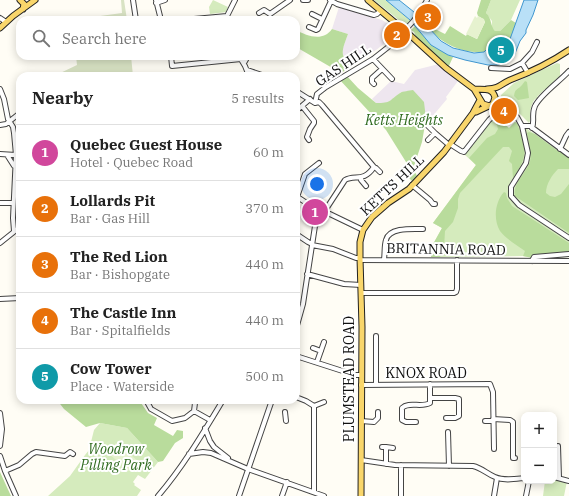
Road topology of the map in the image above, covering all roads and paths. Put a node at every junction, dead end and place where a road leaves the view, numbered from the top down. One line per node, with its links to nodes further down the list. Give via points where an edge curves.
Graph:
1 (21, 0): 2 (main road); 13 (main road, via 24,4)
2 (34, 0): 13 (main road)
3 (133, 0): 19 (street)
4 (165, 0): 12 (street)
5 (235, 0): 21 (street)
6 (290, 0): 16 (street, via 270,14 264,10)
7 (303, 0): 8 (street)
8 (308, 0)
9 (330, 0): 14 (street, via 374,14); 23 (street)
10 (368, 0): 14 (main road)
11 (427, 0): 15 (street, GAS HILL)
12 (156, 2): 20 (street)
13 (22, 10): 24 (main road)
14 (380, 11): 27 (main road)
15 (421, 11): 18 (street); 27 (street, GAS HILL)
16 (259, 13)
17 (312, 14): 23 (street)
18 (436, 15)
19 (135, 16)
20 (160, 16)
21 (228, 16)
22 (0, 18): 24 (street)
23 (322, 19): 25 (street, via 318,29)
24 (6, 22): 26 (main road)
25 (309, 27)
26 (0, 28)
27 (406, 30): 30 (street, GAS HILL); 47 (main road, via 446,68)
28 (537, 42): 36 (street)
29 (569, 50): 42 (main road)
30 (373, 59): 38 (street); 53 (street, GAS HILL, via 326,87 317,94)
31 (171, 60): 32 (street, via 172,66)
32 (217, 60)
33 (242, 60): 35 (street)
34 (246, 60): 35 (street)
35 (244, 63): 39 (street)
36 (522, 63): 37 (street, via 510,69); 42 (street)
37 (492, 68)
38 (382, 69): 43 (street); 45 (street, via 372,78)
39 (247, 70): 41 (street)
40 (569, 71): 63 (street, via 537,102 533,110)
41 (253, 72)
42 (528, 73): 44 (main road)
43 (392, 79)
44 (514, 79): 48 (main road); 50 (main road, via 500,90)
45 (374, 84)
46 (0, 89): 59 (street)
47 (474, 89): 48 (main road); 52 (main road)
48 (486, 90): 50 (main road, via 492,91); 52 (main road, via 480,94)
49 (300, 93): 51 (street)
50 (495, 98): 54 (main road); 55 (street)
51 (310, 99): 53 (street); 56 (street)
52 (480, 100): 54 (main road, via 483,104); 57 (main road, KETTS HILL)
53 (315, 103): 76 (street, via 319,102 322,105)
54 (491, 105): 55 (street); 57 (main road)
55 (502, 105): 62 (street, via 512,110); 68 (street, via 464,152)
56 (302, 106): 66 (street, via 314,121 307,137)
57 (473, 113): 68 (main road, KETTS HILL)
58 (16, 116): 59 (street)
59 (9, 122): 60 (street); 72 (street, via 13,127)
60 (0, 125)
61 (427, 126): 65 (street)
62 (522, 126): 63 (street); 91 (street, via 528,156 511,187 511,196 519,205)
63 (532, 128): 69 (street)
64 (569, 132): 69 (street)
65 (435, 133): 67 (street); 68 (street)
66 (309, 140)
67 (428, 140)
68 (450, 144): 79 (main road, KETTS HILL)
69 (560, 149): 73 (street)
70 (0, 154): 71 (street)
71 (7, 155): 72 (street); 75 (street)
72 (16, 155): 75 (street)
73 (569, 155)
74 (319, 163): 80 (street, via 305,174)
75 (16, 166): 84 (street)
76 (375, 168): 77 (street); 78 (street)
77 (380, 172)
78 (361, 178): 81 (street); 86 (street, via 345,180)
79 (412, 185): 85 (street); 88 (main road, KETTS HILL, via 377,212)
80 (300, 186)
81 (366, 186)
82 (300, 198): 86 (street)
83 (0, 203): 84 (street)
84 (13, 203): 89 (street)
85 (435, 204)
86 (324, 211): 88 (street); 93 (street, via 315,226)
87 (423, 229): 95 (street, via 401,229 388,236)
88 (362, 230): 96 (main road, KETTS HILL)
89 (14, 231): 92 (street)
90 (300, 237): 93 (street)
91 (569, 238)
92 (0, 243)
93 (312, 244): 96 (street, BRITANNIA ROAD); 100 (street)
94 (569, 254): 99 (street, BRITANNIA ROAD, via 540,255 534,257)
95 (384, 259): 96 (street, BRITANNIA ROAD); 97 (street, BRITANNIA ROAD)
96 (360, 260): 101 (main road, PLUMSTEAD ROAD)
97 (457, 260): 99 (street, BRITANNIA ROAD); 102 (street, via 457,289 454,293)
98 (569, 261): 99 (street, BRITANNIA ROAD)
99 (532, 262)
100 (307, 274): 101 (street, via 344,284); 105 (street)
101 (361, 285): 102 (main road, PLUMSTEAD ROAD)
102 (361, 293): 112 (main road, PLUMSTEAD ROAD)
103 (16, 298): 104 (street)
104 (0, 299)
105 (300, 315)
106 (377, 338): 115 (street)
107 (324, 342): 109 (street)
108 (313, 348): 109 (street)
109 (321, 351): 111 (street)
110 (300, 357): 111 (street)
111 (317, 362): 112 (street)
112 (362, 375): 114 (main road, PLUMSTEAD ROAD)
113 (430, 384): 115 (street, KNOX ROAD); 116 (street); 130 (street, KNOX ROAD, via 490,384 493,392)
114 (361, 385): 115 (street, KNOX ROAD); 132 (main road, PLUMSTEAD ROAD)
115 (376, 385)
116 (430, 398): 128 (street, via 459,399 459,416); 134 (street, via 430,404 403,406 402,420)
117 (300, 399): 123 (street)
118 (324, 402): 123 (street)
119 (148, 404): 124 (street, via 151,409 172,421 185,418)
120 (195, 404): 124 (street)
121 (220, 404): 129 (street)
122 (271, 404): 151 (street)
123 (314, 406): 159 (street)
124 (194, 411): 129 (street)
125 (285, 412): 131 (street)
126 (0, 413): 137 (street)
127 (379, 414): 132 (street, via 374,422)
128 (448, 419)
129 (210, 420): 135 (street)
130 (493, 420): 133 (street); 140 (street); 145 (street, via 513,422)
131 (286, 421)
132 (361, 421): 146 (main road, PLUMSTEAD ROAD)
133 (485, 421)
134 (414, 423)
135 (205, 428): 143 (street); 147 (street, via 214,447)
136 (448, 432): 150 (street)
137 (0, 437): 138 (street)
138 (0, 446)
139 (392, 448): 148 (street, via 384,447)
140 (494, 449)
141 (560, 449): 155 (street)
142 (70, 452): 152 (street, via 65,456 36,452)
143 (189, 454): 147 (street, via 211,453); 161 (street)
144 (0, 456): 152 (street)
145 (515, 458)
146 (361, 460): 148 (street); 165 (main road, PLUMSTEAD ROAD)
147 (233, 462): 151 (street)
148 (386, 464): 149 (street)
149 (402, 465): 150 (street); 166 (street)
150 (449, 466): 153 (street, via 473,466)
151 (248, 469): 157 (street); 162 (street)
152 (5, 472): 160 (street)
153 (497, 478): 154 (street); 167 (street)
154 (521, 478)
155 (559, 478): 156 (street)
156 (569, 481)
157 (287, 482): 159 (street); 163 (street)
158 (528, 484): 168 (street)
159 (314, 492): 164 (street)
160 (16, 496)
161 (158, 496)
162 (239, 496)
163 (282, 496)
164 (324, 496)
165 (361, 496)
166 (401, 496)
167 (494, 496)
168 (526, 496)

